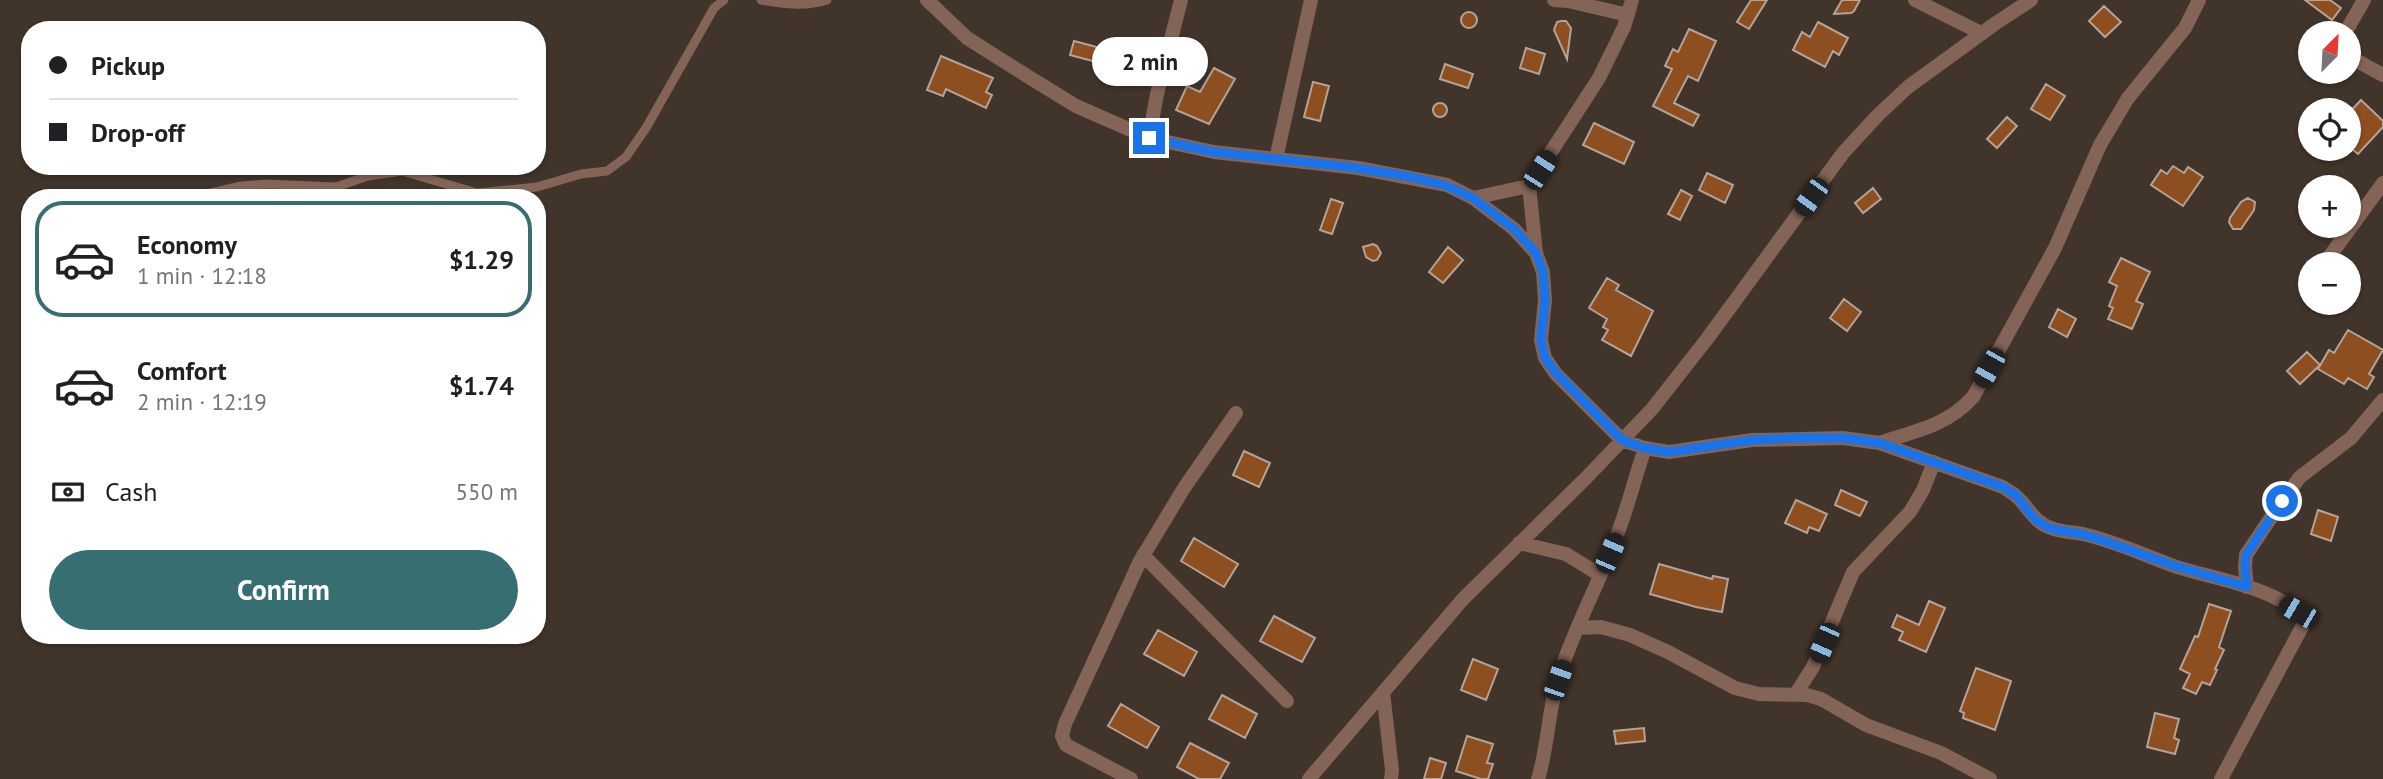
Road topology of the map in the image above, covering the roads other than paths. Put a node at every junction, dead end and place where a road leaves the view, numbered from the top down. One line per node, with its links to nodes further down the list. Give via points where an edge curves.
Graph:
1 (724, 0): 26 (lane, via 714,8 626,157 607,171)
2 (761, 0): 3 (lane, via 790,5)
3 (827, 0)
4 (927, 0): 18 (street, via 967,38 1031,79 1076,106)
5 (1181, 0): 18 (street)
6 (1311, 0): 19 (street)
7 (1554, 0): 13 (street)
8 (1632, 0): 13 (street)
9 (1915, 0): 15 (street)
10 (2031, 0): 15 (street)
11 (2199, 0): 33 (street, via 2185,28 2128,98 2099,145 2055,248 1973,397 1943,422)
12 (2364, 0): 14 (street)
13 (1628, 15): 23 (street, via 1599,78)
14 (2352, 21)
15 (1981, 33): 32 (street, via 1908,87 1843,153 1707,339)
16 (2361, 63): 17 (street)
17 (2383, 75)
18 (1149, 138): 19 (street)
19 (1276, 159): 27 (street, via 1411,177)
20 (362, 175): 24 (lane, via 336,187 254,185)
21 (416, 175): 25 (lane)
22 (2383, 183): 28 (street)
23 (1529, 186): 27 (street); 29 (street)
24 (234, 189)
25 (463, 189)
26 (517, 189)
27 (1473, 198): 29 (street, via 1514,229)
28 (2334, 252)
29 (1536, 253): 32 (street, via 1543,272 1541,340 1545,358)
30 (2383, 400): 39 (street, via 2351,438 2300,477 2282,501 2246,555)
31 (1236, 413): 37 (street)
32 (1622, 440): 34 (street); 36 (street)
33 (1880, 443): 34 (street, via 1796,438 1669,452); 35 (street)
34 (1644, 448): 38 (street)
35 (1934, 462): 39 (street, via 2003,487 2052,529 2094,537); 42 (street, via 1910,512 1853,572 1813,667)
36 (1519, 543): 38 (street, via 1566,554); 41 (street, via 1463,599)
37 (1143, 555): 43 (street); 44 (street, via 1062,736 1075,752)
38 (1600, 575): 40 (street)
39 (2247, 587): 49 (street, via 2298,612 2303,625)
40 (1578, 628): 42 (street, via 1601,627 1630,635 1735,688); 47 (street, via 1558,680)
41 (1384, 692): 45 (street); 46 (street)
42 (1795, 695): 48 (street, via 1821,699 1866,725 1941,753)
43 (1287, 701)
44 (1130, 779)
45 (1308, 779)
46 (1391, 779)
47 (1538, 779)
48 (1990, 779)
49 (2221, 779)

